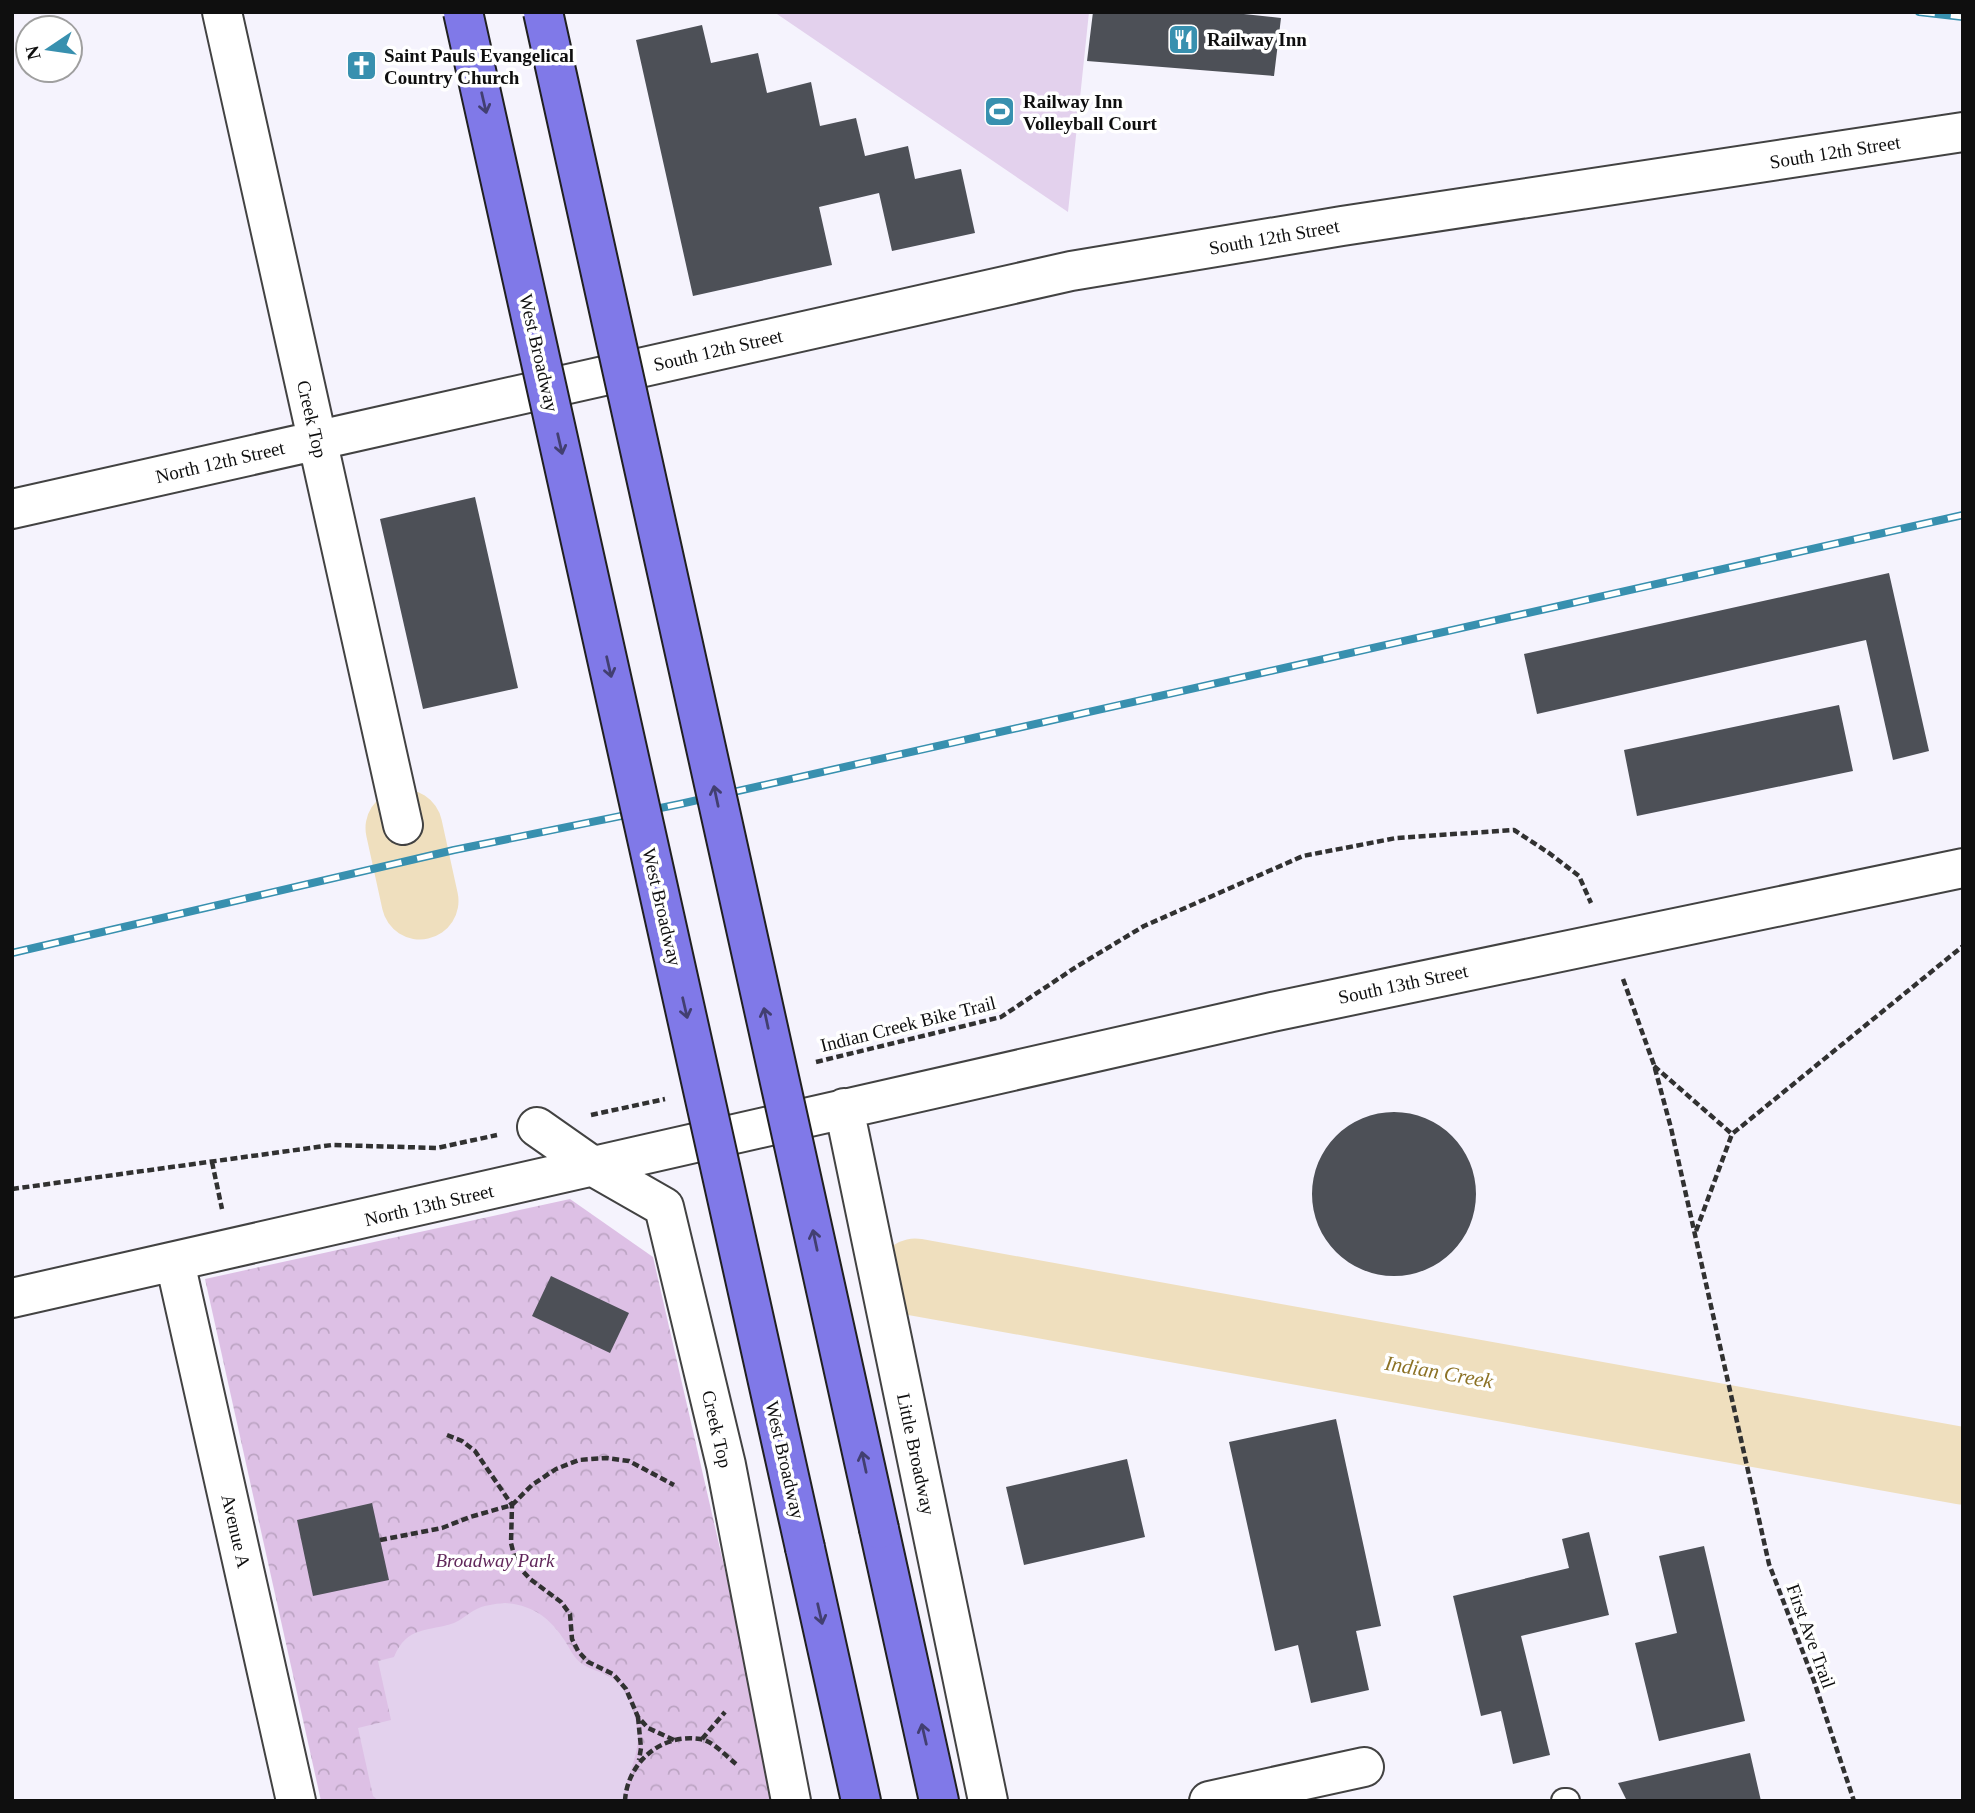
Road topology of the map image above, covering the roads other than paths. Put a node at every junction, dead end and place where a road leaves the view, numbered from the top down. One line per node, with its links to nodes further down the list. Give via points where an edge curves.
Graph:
1 (222, 12): 6 (street, Creek Top)
2 (464, 12): 18 (main road, West Broadway, one-way to 18, bridge)
3 (543, 12): 19 (main road, one-way to 3, bridge)
4 (1963, 132): 5 (street, South 12th Street, via 1071,271)
5 (592, 379): 6 (street, North 12th Street)
6 (317, 440): 7 (street, North 12th Street); 8 (street, Creek Top)
7 (12, 509)
8 (403, 825)
9 (1963, 868): 10 (street, South 13th Street, via 1272,1012)
10 (844, 1108): 12 (street, North 13th Street); 20 (street, Little Broadway)
11 (537, 1127): 12 (street, Creek Top)
12 (594, 1167): 13 (street, North 13th Street); 17 (street, Creek Top, via 664,1207 726,1465)
13 (175, 1262): 14 (street, North 13th Street); 16 (street, Avenue A)
14 (12, 1298)
15 (1364, 1767): 21 (street)
16 (296, 1801)
17 (791, 1801)
18 (862, 1801)
19 (939, 1801)
20 (988, 1801)
21 (1209, 1801)

